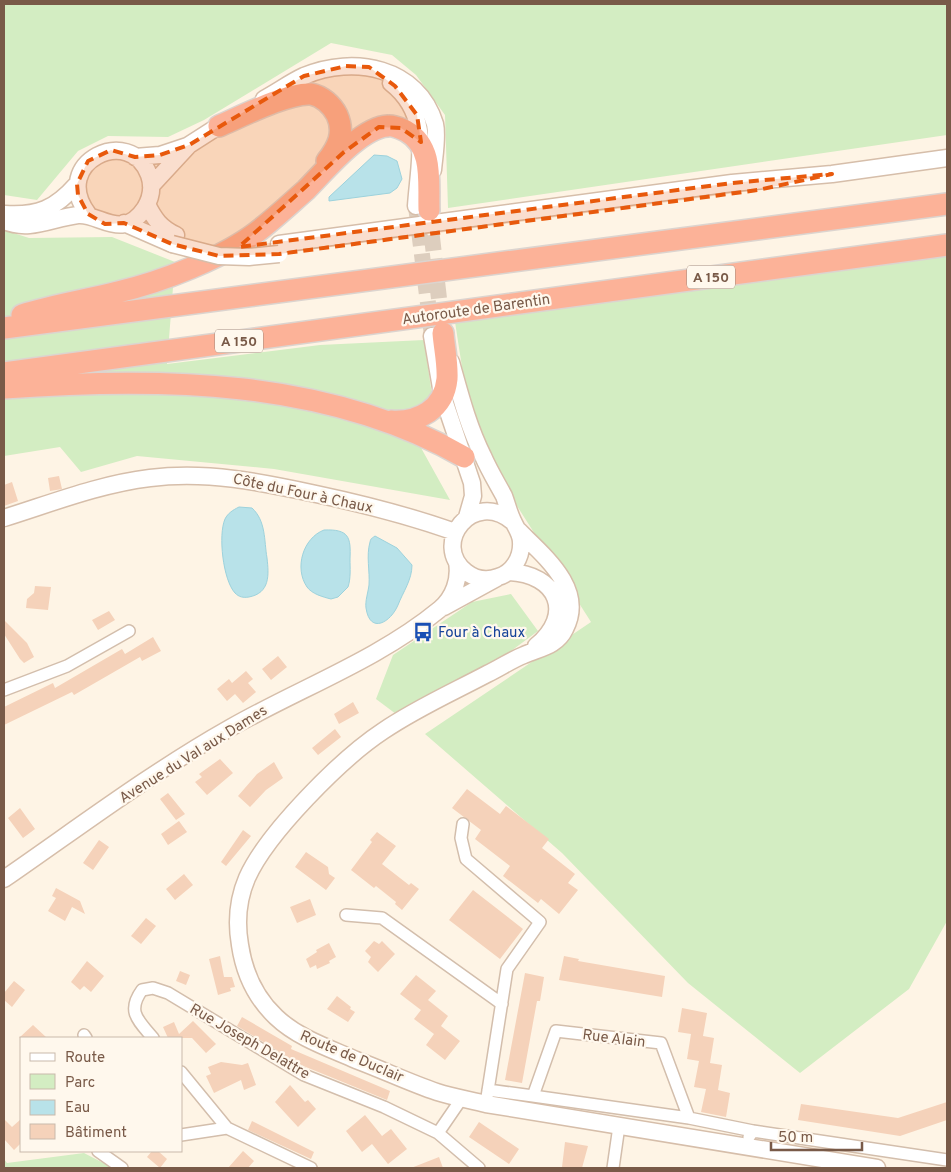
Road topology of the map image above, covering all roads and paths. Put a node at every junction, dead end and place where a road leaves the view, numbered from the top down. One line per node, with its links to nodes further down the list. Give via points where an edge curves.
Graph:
1 (369, 67): 2 (main road, via 346,66 304,76); 3 (main road, via 408,99 417,115); 12 (main road, via 386,70 400,78 428,107 435,126)
2 (219, 126): 4 (main road); 9 (highway, via 300,95 311,94 322,99 333,108 339,121 338,147)
3 (421, 142): 9 (highway, via 400,128 390,125 378,127 344,152); 12 (highway, via 426,152)
4 (189, 145): 5 (main road, via 160,155); 8 (main road)
5 (135, 157): 7 (main road, via 111,150 98,154 84,166); 8 (main road, via 146,170)
6 (947, 158): 17 (main road, via 832,174 732,183 279,249)
7 (77, 184): 13 (main road, via 64,199 47,210 31,214); 14 (main road, via 78,195)
8 (151, 186): 10 (main road)
9 (304, 191): 19 (highway, via 256,233 187,269 120,292)
10 (147, 204): 16 (main road, via 142,212); 17 (main road, via 153,217)
11 (947, 204): 20 (highway)
12 (423, 208)
13 (4, 214)
14 (88, 214): 15 (main road, via 30,226); 16 (main road, via 105,224)
15 (4, 221)
16 (124, 223): 17 (main road)
17 (174, 240)
18 (947, 245): 22 (highway, Autoroute de Barentin / A 150)
19 (4, 320)
20 (4, 328)
21 (438, 334): 24 (highway, via 447,380); 29 (main road, via 467,418)
22 (4, 373)
23 (4, 388): 25 (highway, via 84,382 230,387 302,399)
24 (442, 394): 25 (highway, via 429,413 418,420); 26 (main road)
25 (386, 421): 26 (highway)
26 (464, 457): 27 (main road, via 473,496)
27 (467, 517): 29 (main road, via 486,510 505,516); 30 (main road)
28 (4, 518): 30 (main road, Côte du Four à Chaux, via 108,485 200,474 248,479 346,500)
29 (516, 526): 32 (main road, via 521,553); 35 (main road, Route de Duclair, via 556,570 571,601 569,620 561,637)
30 (455, 532): 31 (main road, via 453,542)
31 (457, 562): 32 (main road, via 474,577 485,579); 33 (main road, Avenue du Val aux Dames, via 459,576 454,591)
32 (503, 575): 33 (main road, Avenue du Val aux Dames); 35 (main road, Route de Duclair, via 532,575 550,589 556,599 557,614 552,628 543,640)
33 (440, 609): 38 (main road, Avenue du Val aux Dames, via 373,654 228,729)
34 (129, 631): 36 (street, via 67,666)
35 (524, 654): 45 (main road, Route de Duclair, via 385,729 344,762 263,852 246,879 239,905 238,930 243,962 258,995 276,1018 319,1044 437,1092)
36 (4, 689)
37 (463, 824): 40 (street, via 461,838 466,859 540,922 507,969)
38 (4, 879)
39 (346, 915): 40 (street, via 382,918)
40 (502, 1004): 44 (street)
41 (152, 1037): 50 (street, Rue Joseph Delattre, via 136,1018 134,1008 142,990 153,988 168,992 304,1075)
42 (182, 1073): 48 (street)
43 (533, 1096): 44 (street); 46 (street); 46 (street, Rue Alain, via 556,1031 661,1043)
44 (487, 1097): 45 (main road, Route de Duclair); 47 (main road, Route de Duclair)
45 (462, 1098): 50 (street)
46 (690, 1118): 49 (street)
47 (619, 1126): 52 (main road, Route de Duclair); 58 (street)
48 (227, 1128): 51 (street); 56 (street)
49 (752, 1132): 52 (street); 54 (street)
50 (438, 1133): 57 (street, Rue Joseph Delattre)
51 (182, 1136)
52 (744, 1146): 59 (main road, Route de Duclair)
53 (99, 1152): 55 (street)
54 (947, 1160)
55 (122, 1168)
56 (311, 1168)
57 (479, 1168)
58 (613, 1168)
59 (877, 1168)

